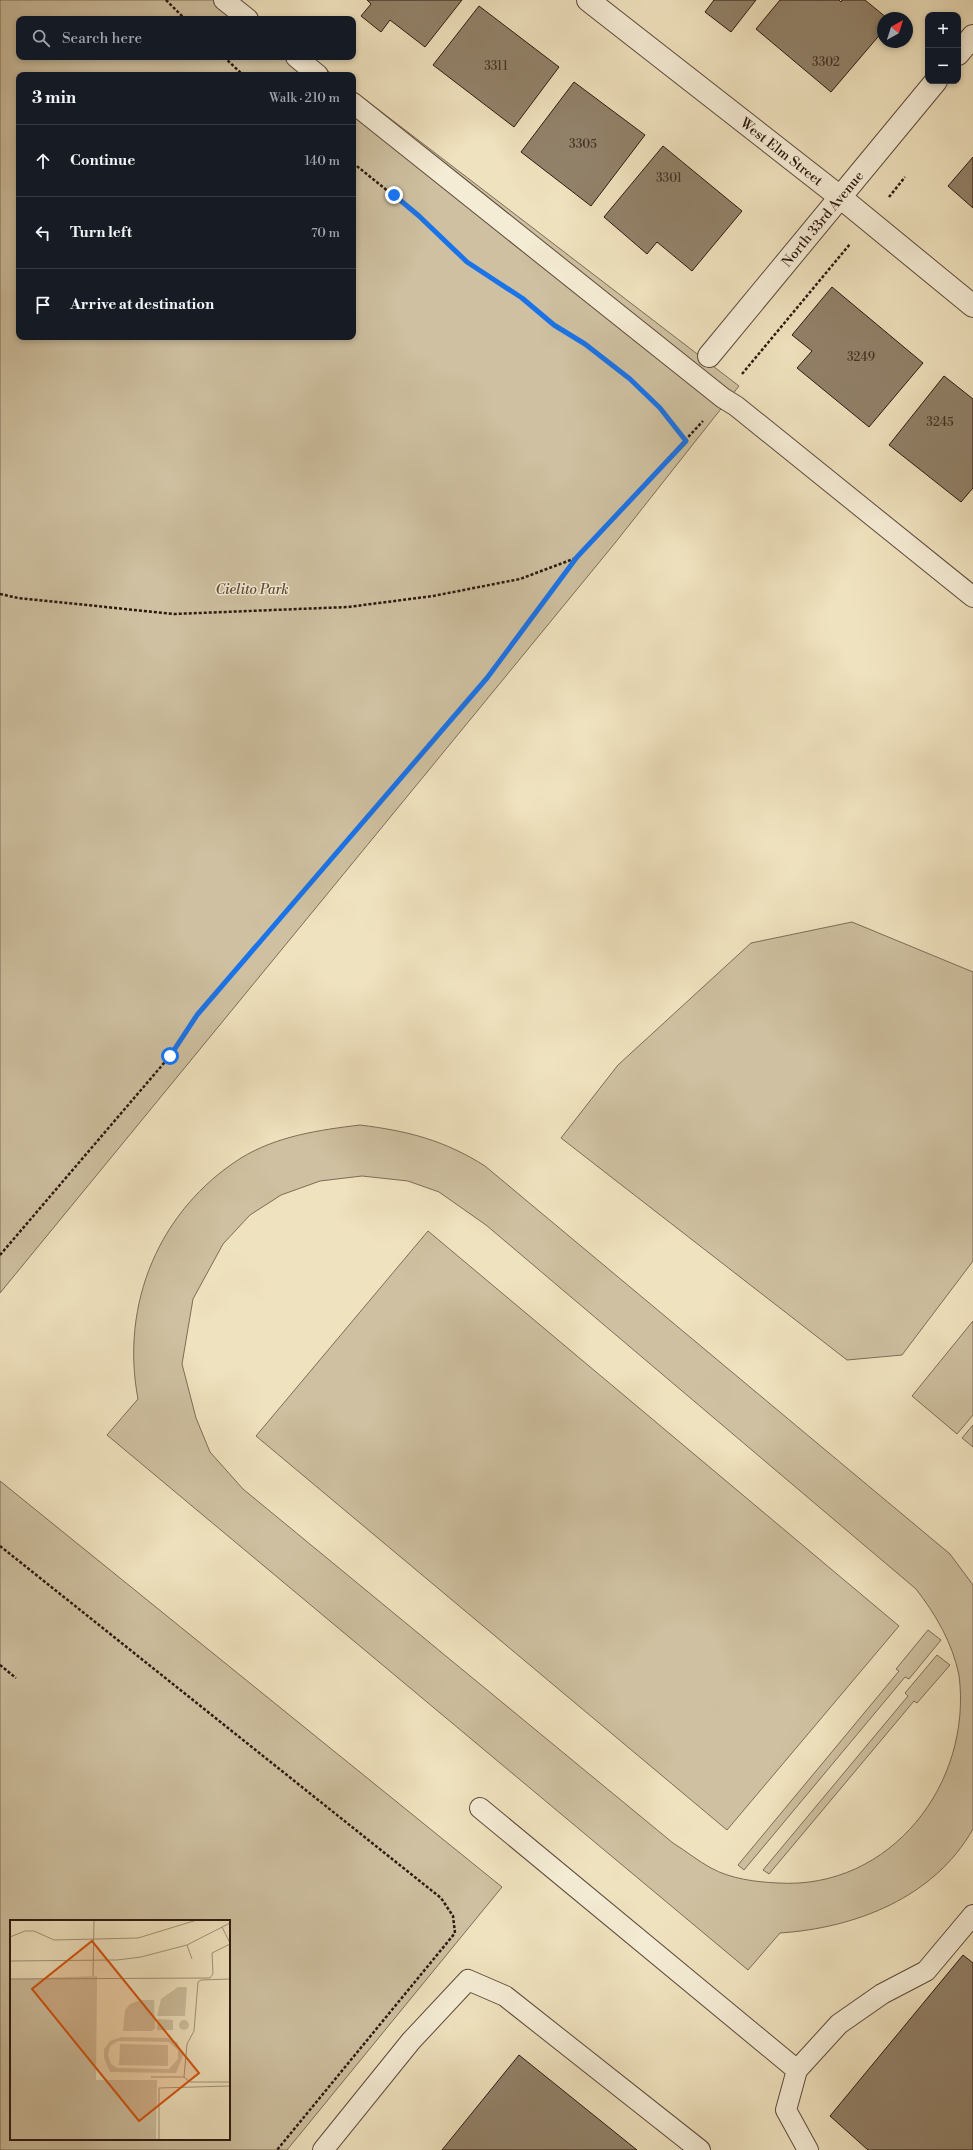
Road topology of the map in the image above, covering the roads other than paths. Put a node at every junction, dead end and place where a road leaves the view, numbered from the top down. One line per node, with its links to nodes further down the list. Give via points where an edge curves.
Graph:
1 (224, 0): 3 (lane)
2 (588, 0): 10 (street, West Elm Street)
3 (244, 16)
4 (973, 36): 5 (street)
5 (961, 50)
6 (300, 60): 7 (lane)
7 (314, 72)
8 (934, 84): 10 (street, North 33rd Avenue)
9 (356, 104): 13 (lane)
10 (840, 197): 11 (street, West Elm Street); 12 (street, North 33rd Avenue)
11 (973, 306)
12 (709, 356)
13 (973, 597)
14 (480, 1808): 16 (lane)
15 (973, 1914): 16 (lane, via 926,1971 882,1994 839,2024)
16 (797, 2070): 19 (lane, via 786,2110)
17 (323, 2150): 18 (lane, via 411,2041 468,1980 505,1996)
18 (700, 2150)
19 (808, 2150)

